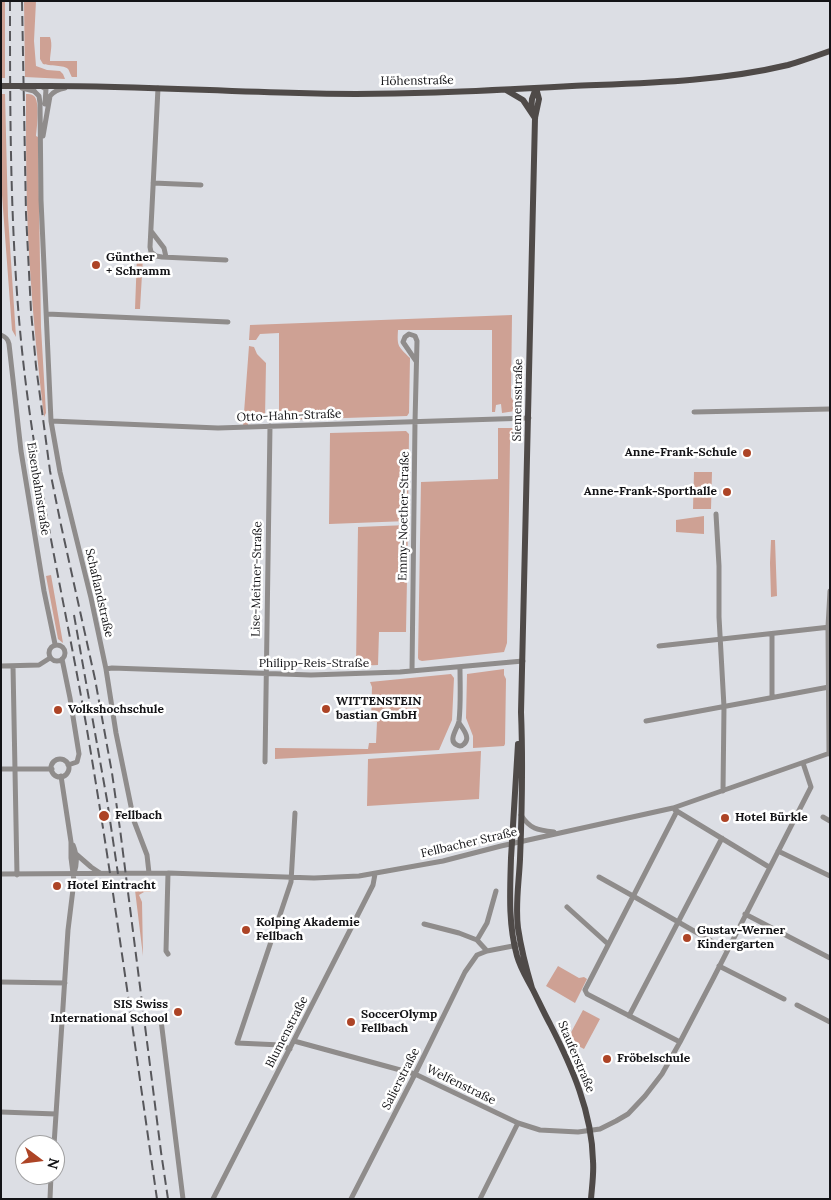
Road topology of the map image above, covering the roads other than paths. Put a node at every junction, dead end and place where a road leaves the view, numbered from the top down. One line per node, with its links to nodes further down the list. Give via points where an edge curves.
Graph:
1 (830, 51): 7 (main road, Höhenstraße, via 761,71 689,81)
2 (2, 86): 5 (main road, Höhenstraße, bridge)
3 (42, 86): 4 (main road, Höhenstraße); 5 (main road, Höhenstraße); 9 (street, Schaflandstraße); 12 (street, Schaflandstraße, via 46,89)
4 (82, 86): 6 (main road, Höhenstraße); 12 (street, Schaflandstraße, via 53,92)
5 (34, 88): 9 (street)
6 (158, 88): 8 (main road, Höhenstraße, via 301,94); 14 (street)
7 (536, 88): 8 (main road, Höhenstraße); 10 (main road); 11 (main road, Siemensstraße, via 539,99)
8 (505, 90): 10 (main road, via 523,100)
9 (40, 96): 13 (street, Schaflandstraße)
10 (531, 111): 11 (main road)
11 (536, 118): 25 (main road, Siemensstraße)
12 (43, 131): 13 (street, Schaflandstraße)
13 (40, 156): 19 (street, Schaflandstraße)
14 (153, 183): 15 (street); 16 (street)
15 (201, 184)
16 (151, 231): 17 (street, via 164,248); 17 (street, via 151,252)
17 (166, 257): 18 (street)
18 (226, 260)
19 (46, 314): 20 (street); 26 (street, Schaflandstraße)
20 (228, 322)
21 (3, 335): 34 (street, Eisenbahnstraße, via 9,344 22,451)
22 (416, 361): 22 (street, Emmy-Noether-Straße, via 417,341 409,334 403,342); 27 (street, Emmy-Noether-Straße)
23 (830, 409): 24 (street)
24 (694, 412)
25 (529, 418): 27 (street, Otto-Hahn-Straße); 38 (main road, Siemensstraße)
26 (51, 421): 28 (street, Otto-Hahn-Straße, via 218,428); 42 (street, Schaflandstraße)
27 (415, 422): 28 (street, Otto-Hahn-Straße); 43 (street, Emmy-Noether-Straße)
28 (270, 426): 44 (street, Lise-Meitner-Straße)
29 (716, 514): 33 (street)
30 (830, 591): 31 (street)
31 (829, 627): 32 (street); 45 (street)
32 (772, 634): 33 (street); 46 (street)
33 (720, 640): 35 (street); 47 (street)
34 (55, 644): 36 (street, via 49,650); 37 (street, Eisenbahnstraße, via 65,650)
35 (659, 646)
36 (50, 658): 37 (street, via 54,661); 40 (street, via 39,665)
37 (62, 659): 54 (street, Eisenbahnstraße, via 79,754 77,762)
38 (523, 660): 41 (street, Philipp-Reis-Straße); 48 (main road, Siemensstraße)
39 (1, 666): 40 (street)
40 (13, 666): 57 (street)
41 (460, 667): 43 (street, Philipp-Reis-Straße); 50 (street)
42 (106, 669): 44 (street, Philipp-Reis-Straße); 78 (street, Schaflandstraße, via 134,821 147,855)
43 (412, 671): 44 (street, Philipp-Reis-Straße)
44 (266, 674): 52 (street, Lise-Meitner-Straße)
45 (829, 687): 46 (street); 51 (street)
46 (772, 697): 47 (street)
47 (724, 707): 49 (street); 59 (street)
48 (521, 712): 62 (main road, Siemensstraße); 69 (main road, Siemensstraße)
49 (646, 721)
50 (459, 723)
51 (829, 753): 53 (street, Fellbacher Straße)
52 (265, 762)
53 (803, 763): 59 (street, Fellbacher Straße); 70 (street, Welfenstraße, via 811,787)
54 (68, 765): 56 (street, via 58,759 53,762); 58 (street, Eisenbahnstraße, via 68,772)
55 (1, 769): 57 (street)
56 (52, 769): 57 (street); 58 (street, via 55,775)
57 (15, 770): 76 (street)
58 (61, 776): 67 (street)
59 (723, 791): 60 (street, Fellbacher Straße)
60 (675, 810): 65 (street, Fellbacher Straße); 66 (street); 84 (street)
61 (295, 813): 81 (street)
62 (521, 815): 65 (street, via 535,829); 68 (main road, Siemensstraße)
63 (823, 817): 64 (street)
64 (830, 821)
65 (559, 833): 68 (street, Fellbacher Straße)
66 (722, 838): 72 (street); 87 (street)
67 (72, 842): 71 (street); 73 (street)
68 (521, 842): 69 (street, Fellbacher Straße); 90 (main road, Stauferstraße)
69 (512, 843): 79 (street, Fellbacher Straße); 90 (main road, Stauferstraße, via 509,903 512,932)
70 (778, 851): 72 (street, Welfenstraße); 80 (street)
71 (76, 853): 73 (street); 77 (street)
72 (770, 867): 86 (street, Welfenstraße)
73 (74, 873): 76 (street, Fellbacher Straße); 77 (street, Fellbacher Straße); 98 (street)
74 (168, 873): 78 (street, Fellbacher Straße); 81 (street, Fellbacher Straße); 94 (street)
75 (1, 874): 76 (street, Fellbacher Straße)
76 (17, 874)
77 (101, 874): 78 (street, Fellbacher Straße)
78 (149, 874)
79 (375, 874): 81 (street, Fellbacher Straße); 104 (street, Blumenstraße, via 373,885)
80 (830, 876)
81 (292, 878): 106 (street, via 237,1043 281,1045)
82 (598, 878): 84 (street)
83 (496, 891): 89 (street, via 487,923)
84 (633, 896): 87 (street); 91 (street)
85 (567, 907): 91 (street)
86 (745, 914): 92 (street, Welfenstraße); 95 (street)
87 (679, 922): 92 (street); 101 (street)
88 (424, 924): 89 (street)
89 (478, 940): 93 (street)
90 (517, 944): 93 (street, Salierstraße); 111 (main road, Stauferstraße, via 532,988 576,1078)
91 (608, 944): 101 (street, via 585,990 586,994)
92 (727, 950): 96 (street, Welfenstraße)
93 (487, 951): 107 (street, Salierstraße, via 477,955 465,972)
94 (168, 954)
95 (830, 958)
96 (720, 966): 99 (street); 105 (street, Welfenstraße)
97 (1, 982): 98 (street)
98 (65, 983): 109 (street)
99 (784, 999)
100 (797, 1005): 103 (street)
101 (629, 1016): 105 (street)
102 (161, 1020): 115 (street)
103 (830, 1022)
104 (294, 1041): 106 (street, Blumenstraße); 107 (street, Welfenstraße)
105 (680, 1042): 111 (street, Welfenstraße, via 649,1092 628,1114 602,1128)
106 (290, 1049): 116 (street, Blumenstraße)
107 (415, 1074): 110 (street, Welfenstraße); 117 (street, Salierstraße)
108 (1, 1112): 109 (street)
109 (56, 1114): 112 (street)
110 (518, 1123): 111 (street, Welfenstraße, via 540,1130); 118 (street)
111 (590, 1130): 119 (main road, Stauferstraße, via 593,1160)
112 (55, 1135)
113 (51, 1185): 114 (street)
114 (50, 1199)
115 (183, 1199)
116 (213, 1199)
117 (351, 1199)
118 (480, 1199)
119 (591, 1199)

